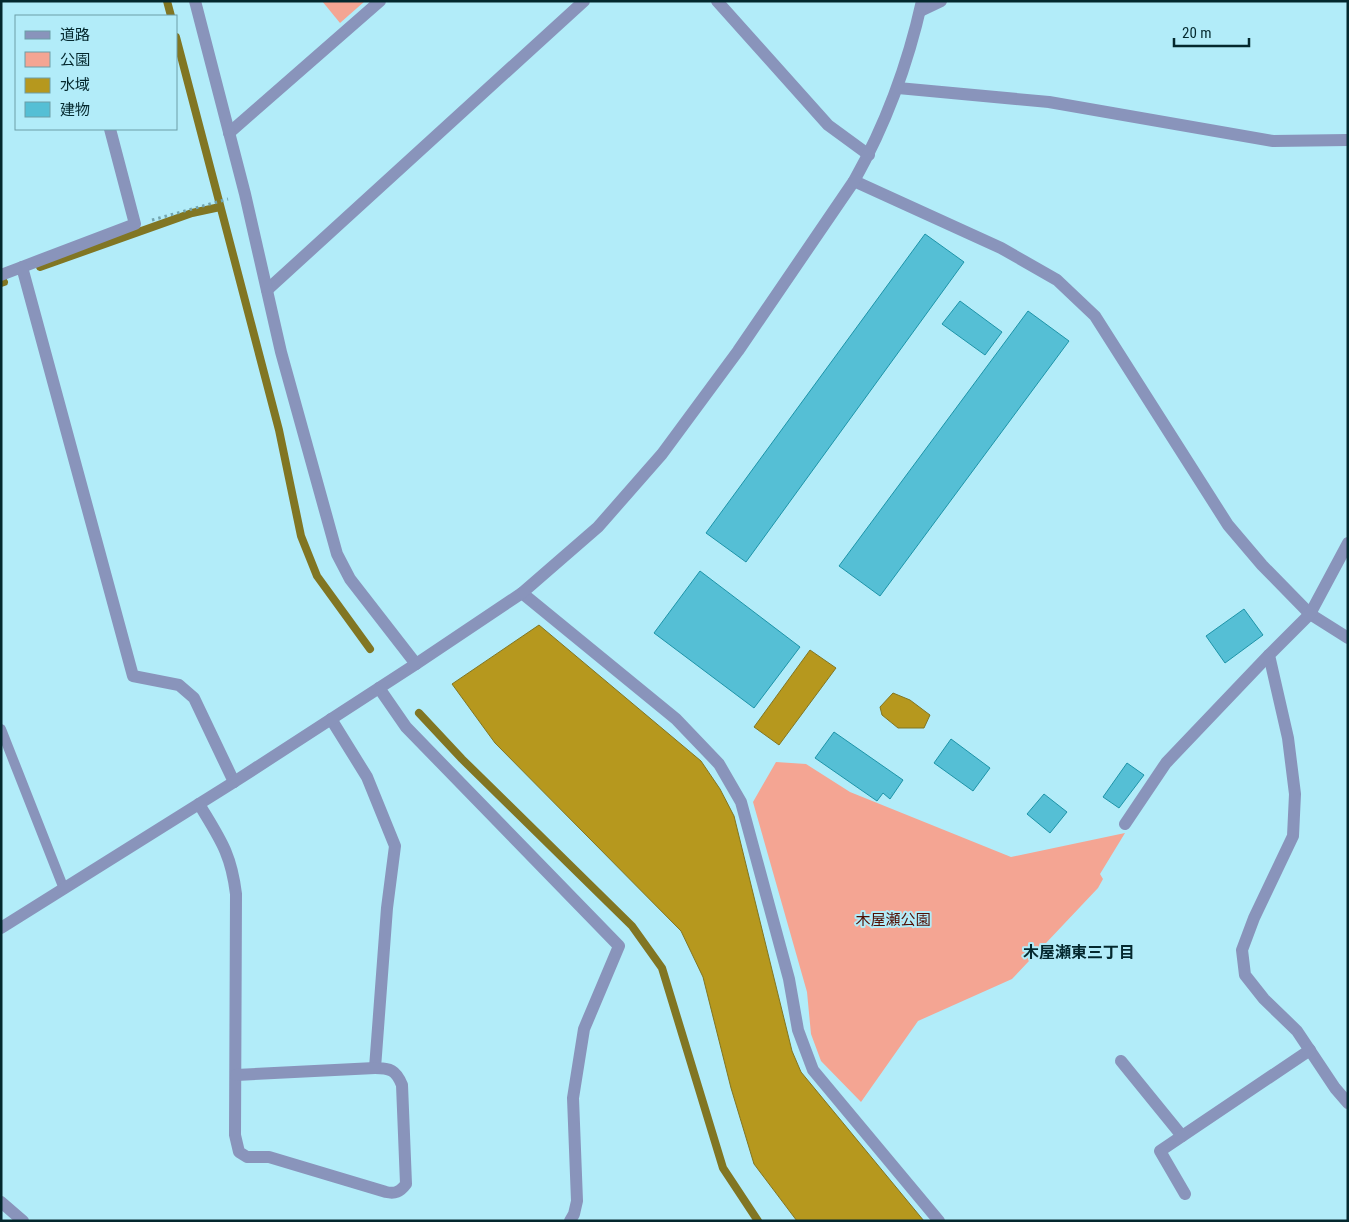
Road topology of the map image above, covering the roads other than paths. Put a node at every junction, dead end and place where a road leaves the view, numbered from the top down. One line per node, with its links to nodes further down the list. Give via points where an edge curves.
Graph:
1 (195, 1): 9 (street)
2 (380, 1): 9 (street)
3 (584, 1): 15 (street)
4 (717, 1): 11 (street, via 828,125)
5 (941, 1): 6 (street)
6 (921, 6): 7 (street)
7 (898, 88): 10 (street, via 1049,102 1273,142); 11 (street)
8 (110, 130): 13 (street, via 135,224)
9 (229, 133): 15 (street)
10 (1348, 140)
11 (869, 155): 12 (street)
12 (854, 181): 17 (street, via 738,351 662,454 598,527); 18 (street, via 1002,248 1057,280 1095,316 1228,525)
13 (22, 267): 14 (street); 25 (street, via 133,676 179,686 194,698)
14 (1, 275)
15 (267, 290): 21 (street, via 337,554 350,579)
16 (1348, 543): 18 (street)
17 (522, 593): 21 (street); 40 (street, via 676,720 719,764 741,802 789,979 798,1030 814,1070)
18 (1310, 614): 19 (street); 20 (street)
19 (1348, 638)
20 (1268, 655): 27 (street, via 1166,763); 30 (street, via 1288,738 1295,794 1293,836 1242,950 1245,975 1297,1031)
21 (416, 664): 22 (street)
22 (379, 688): 23 (street); 39 (street, via 406,726 619,946 584,1029 572,1098 577,1201)
23 (331, 719): 25 (street); 32 (street, via 367,777 395,846)
24 (1, 729): 28 (lane)
25 (234, 782): 26 (street)
26 (199, 804): 28 (street); 33 (street, via 225,847 236,894)
27 (1124, 824)
28 (64, 889): 29 (street)
29 (1, 928)
30 (1310, 1050): 34 (street); 35 (street)
31 (1121, 1061): 35 (street)
32 (375, 1068): 33 (street); 33 (street, via 388,1068 402,1085 406,1184 394,1193 269,1157 239,1152 235,1135)
33 (236, 1075)
34 (1348, 1103)
35 (1182, 1136): 36 (street, via 1160,1151)
36 (1185, 1194)
37 (1, 1202): 38 (street)
38 (23, 1221)
39 (570, 1221)
40 (939, 1221)

